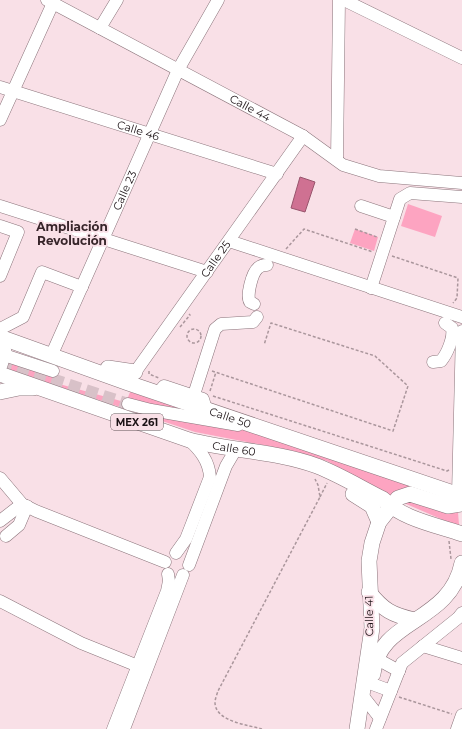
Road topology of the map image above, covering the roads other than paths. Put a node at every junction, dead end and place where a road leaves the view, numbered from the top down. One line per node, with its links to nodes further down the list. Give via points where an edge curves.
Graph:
1 (117, 0): 6 (street)
2 (218, 0): 8 (street, Calle 23)
3 (339, 0): 14 (street)
4 (344, 0): 7 (street)
5 (50, 2): 6 (street, Calle 44); 10 (street)
6 (100, 28): 8 (street, Calle 44)
7 (462, 58)
8 (178, 70): 12 (street, Calle 23); 13 (street, Calle 44)
9 (0, 87): 10 (street, Calle 46)
10 (13, 91): 11 (street); 12 (street, Calle 46)
11 (0, 120)
12 (150, 133): 15 (street, Calle 46); 22 (street, Calle 23)
13 (303, 136): 14 (street, Calle 44); 15 (street, Calle 25)
14 (337, 160): 16 (street, Calle 44, via 347,167 379,176)
15 (277, 174): 23 (street, Calle 25)
16 (462, 183)
17 (462, 197): 20 (street, via 406,194 400,199)
18 (0, 206): 22 (street)
19 (361, 206): 20 (street)
20 (394, 217): 28 (street, via 387,240 386,255)
21 (0, 226): 25 (street, via 18,232)
22 (103, 239): 26 (street); 27 (street, Calle 23)
23 (229, 241): 26 (street, Calle 25); 28 (street)
24 (267, 265): 29 (street, via 256,270 247,295)
25 (1, 269)
26 (206, 272): 41 (street, Calle 25)
27 (82, 287): 33 (street, via 42,272 24,317); 36 (street, Calle 23)
28 (371, 288): 31 (street)
29 (254, 304)
30 (257, 317): 45 (street, via 253,322 221,324 215,329)
31 (462, 317)
32 (445, 323): 38 (street, via 452,328 452,336 444,358)
33 (0, 329)
34 (462, 331): 42 (street)
35 (0, 338): 36 (main road, Calle 50); 37 (main road, via 4,346)
36 (52, 354): 41 (main road, Calle 50)
37 (2, 360): 39 (street)
38 (433, 362)
39 (53, 371)
40 (0, 374): 43 (main road, Calle 60 / MEX 261)
41 (131, 378): 45 (main road, Calle 50, via 160,386)
42 (461, 387): 52 (street)
43 (40, 388): 44 (main road, via 19,388); 48 (main road, Calle 60 / MEX 261)
44 (0, 392)
45 (192, 400): 47 (main road, Calle 50, via 206,409)
46 (128, 404): 47 (street, via 229,424)
47 (259, 427): 52 (main road, Calle 50)
48 (189, 440): 49 (main road, Calle 60 / MEX 261); 59 (street, via 205,458 210,477 186,539)
49 (236, 449): 50 (main road, Calle 60 / MEX 261); 62 (street, via 226,466)
50 (257, 452): 54 (main road, Calle 60 / MEX 261, via 318,467 383,499); 56 (main road, via 329,480 368,503)
51 (0, 478): 53 (street)
52 (461, 499): 54 (main road, Calle 41, via 448,506 410,494 398,498)
53 (24, 505): 55 (street); 57 (street, via 19,525); 60 (street)
54 (391, 507): 56 (main road, Calle 41); 58 (main road, Calle 60 / MEX 261)
55 (0, 521)
56 (379, 522): 64 (main road, Calle 41, via 369,562)
57 (6, 536)
58 (456, 536)
59 (176, 553): 60 (street, via 169,555); 62 (street, via 183,555)
60 (165, 562): 63 (street)
61 (459, 566): 67 (main road, Calle 41, via 457,582 442,602)
62 (186, 570): 63 (street, via 176,577); 78 (street)
63 (168, 574): 71 (street, via 167,591)
64 (369, 592): 67 (main road, via 384,609 398,617); 69 (main road, Calle 41)
65 (0, 601): 71 (street, via 81,643)
66 (462, 613): 68 (street)
67 (415, 620): 69 (main road, Calle 41)
68 (423, 646): 70 (street); 72 (street, via 402,663)
69 (372, 656): 72 (street); 73 (main road, Calle 41)
70 (462, 658)
71 (138, 666): 77 (street)
72 (399, 671): 74 (street)
73 (367, 691): 74 (street); 76 (street); 79 (main road, Calle 41); 80 (main road, Calle 41)
74 (393, 693): 76 (street)
75 (459, 715): 81 (street)
76 (378, 724)
77 (113, 729)
78 (124, 729)
79 (357, 729)
80 (366, 729)
81 (457, 729)

